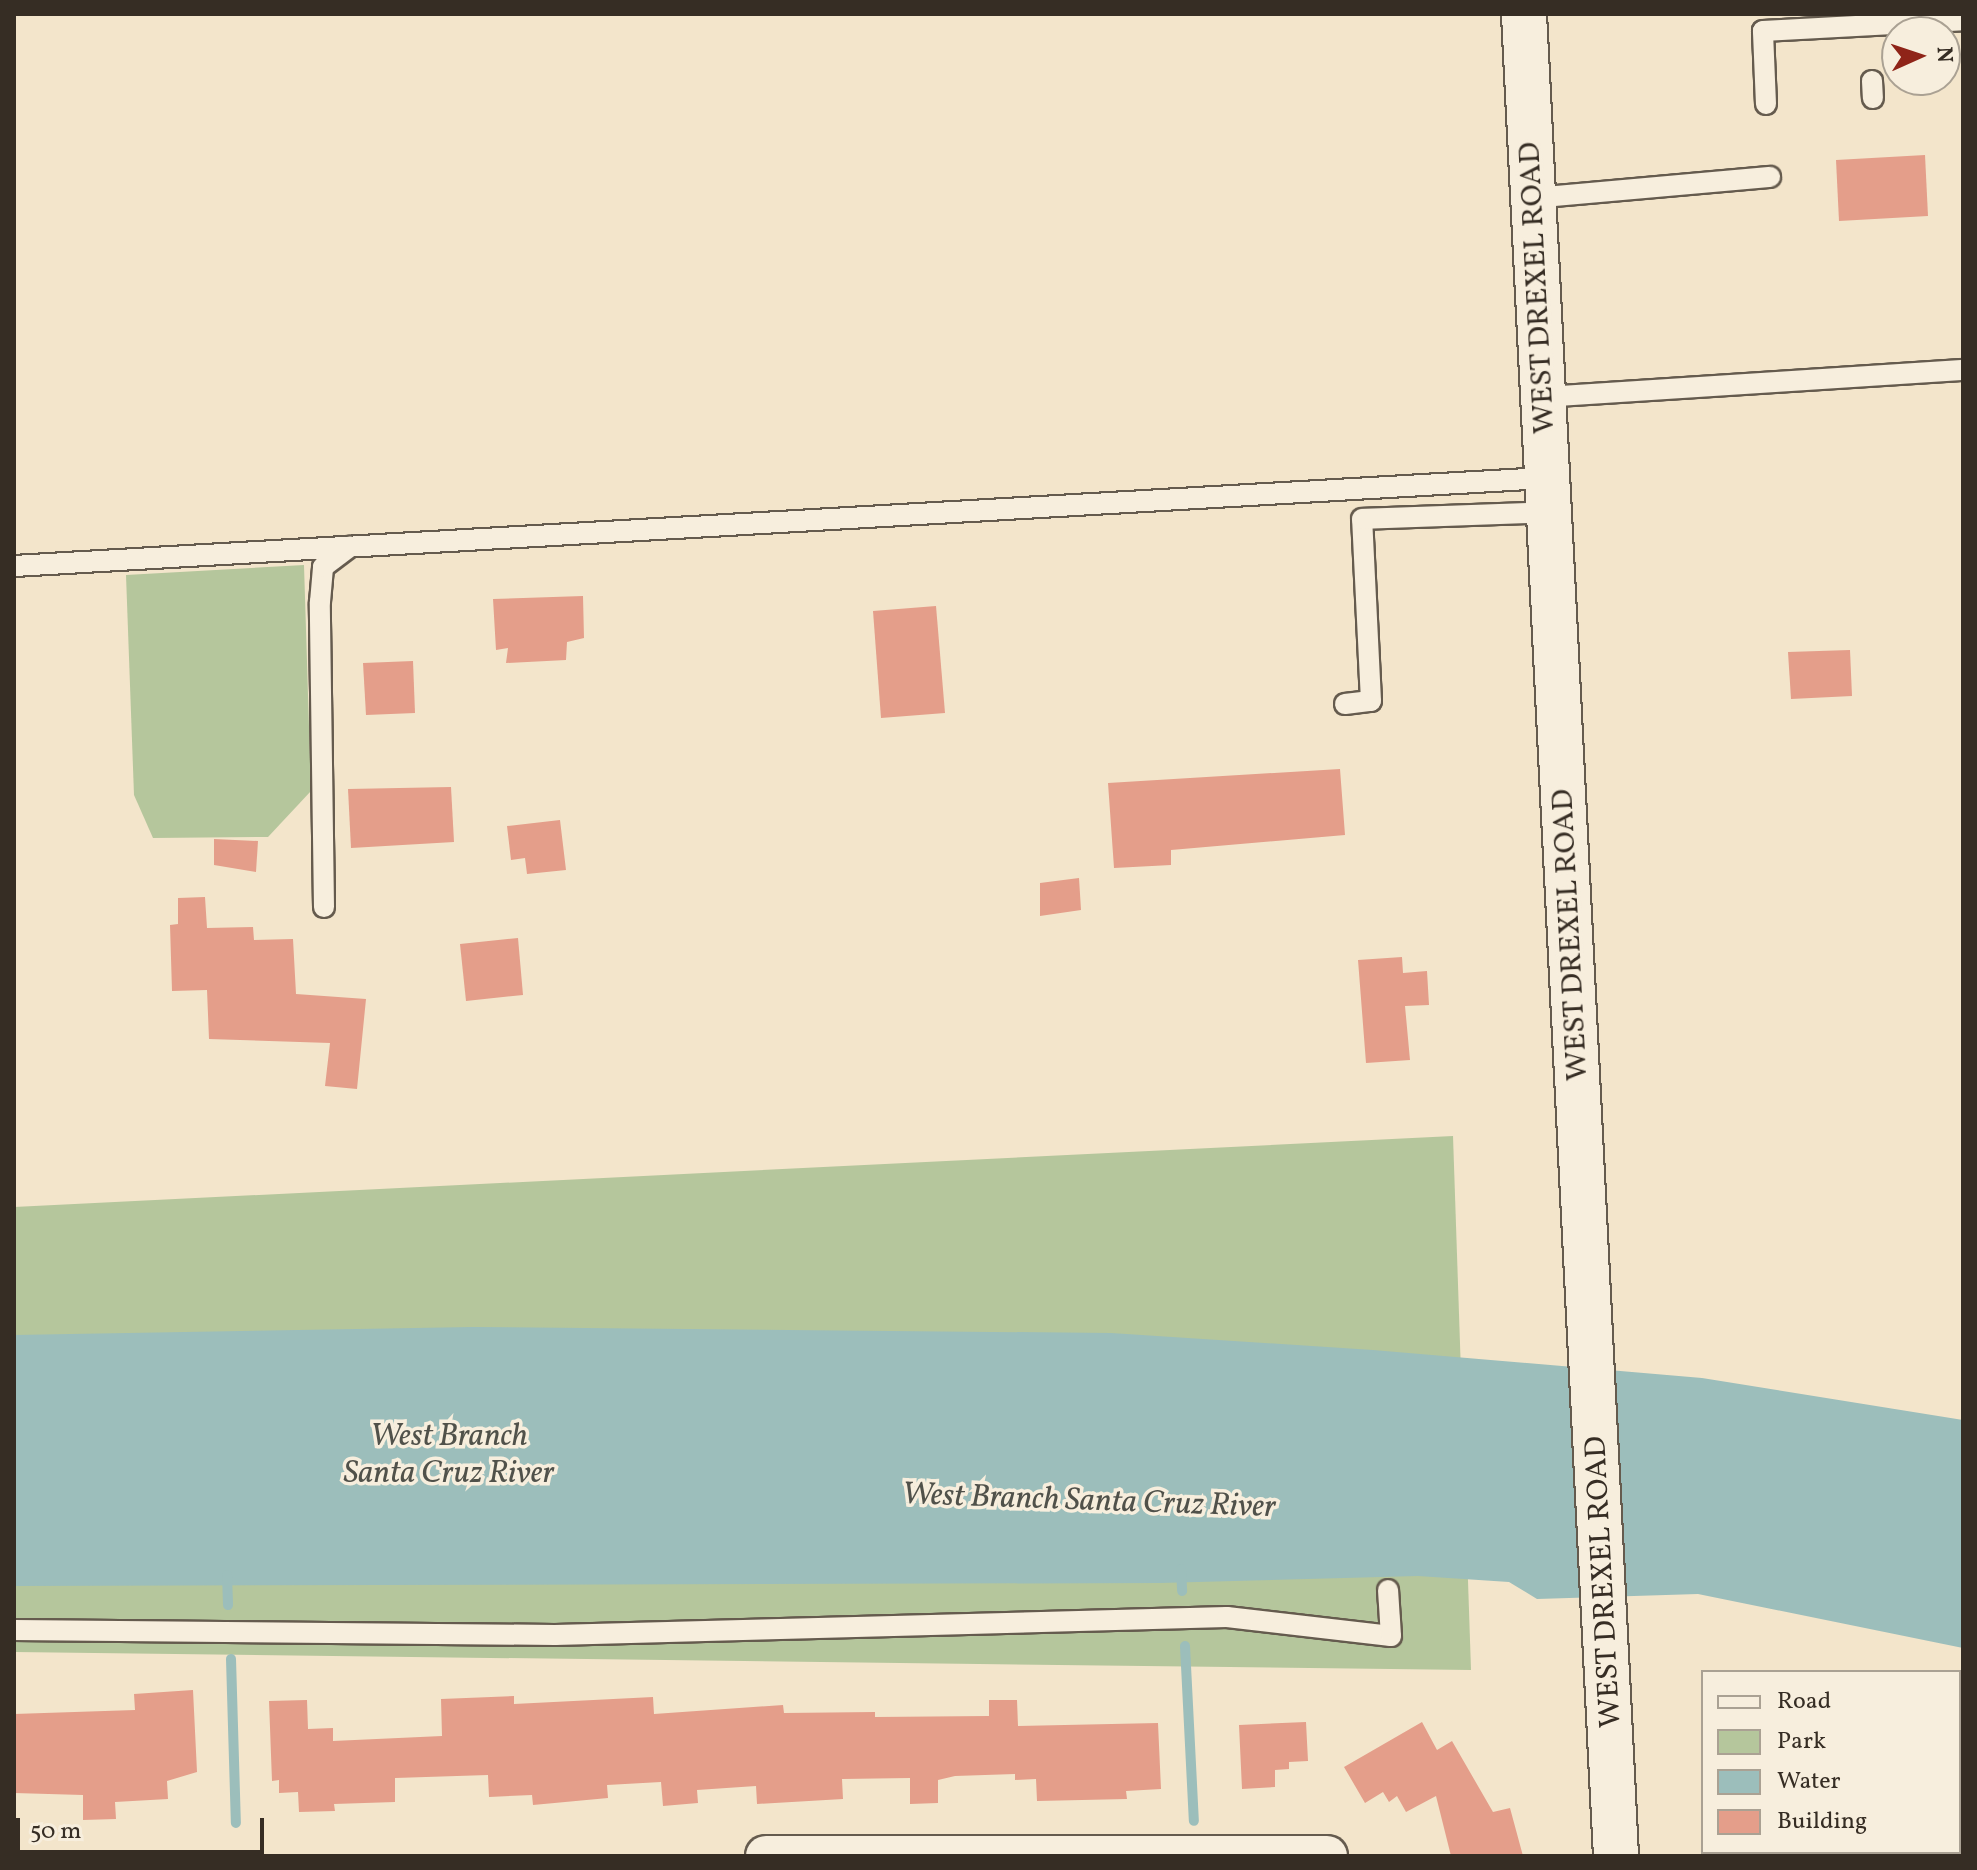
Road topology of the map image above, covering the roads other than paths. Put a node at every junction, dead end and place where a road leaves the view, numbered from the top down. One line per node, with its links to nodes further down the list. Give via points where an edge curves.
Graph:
1 (1524, 14): 6 (street, WEST DREXEL ROAD)
2 (1963, 20): 3 (lane)
3 (1869, 26): 4 (lane, via 1763,31)
4 (1766, 104)
5 (1770, 177): 6 (lane)
6 (1533, 198): 8 (street, WEST DREXEL ROAD)
7 (1963, 370): 8 (lane)
8 (1544, 397): 9 (street, WEST DREXEL ROAD)
9 (1550, 501): 10 (lane); 12 (lane, via 1362,519 1371,701); 19 (street, WEST DREXEL ROAD)
10 (350, 547): 11 (lane); 13 (lane, via 323,567 320,602)
11 (14, 566)
12 (1345, 704)
13 (324, 907)
14 (1388, 1590): 15 (lane, via 1391,1636 1227,1617 555,1635)
15 (14, 1630)
16 (968, 1855): 17 (street); 18 (street)
17 (766, 1856)
18 (1327, 1856)
19 (1616, 1856)

